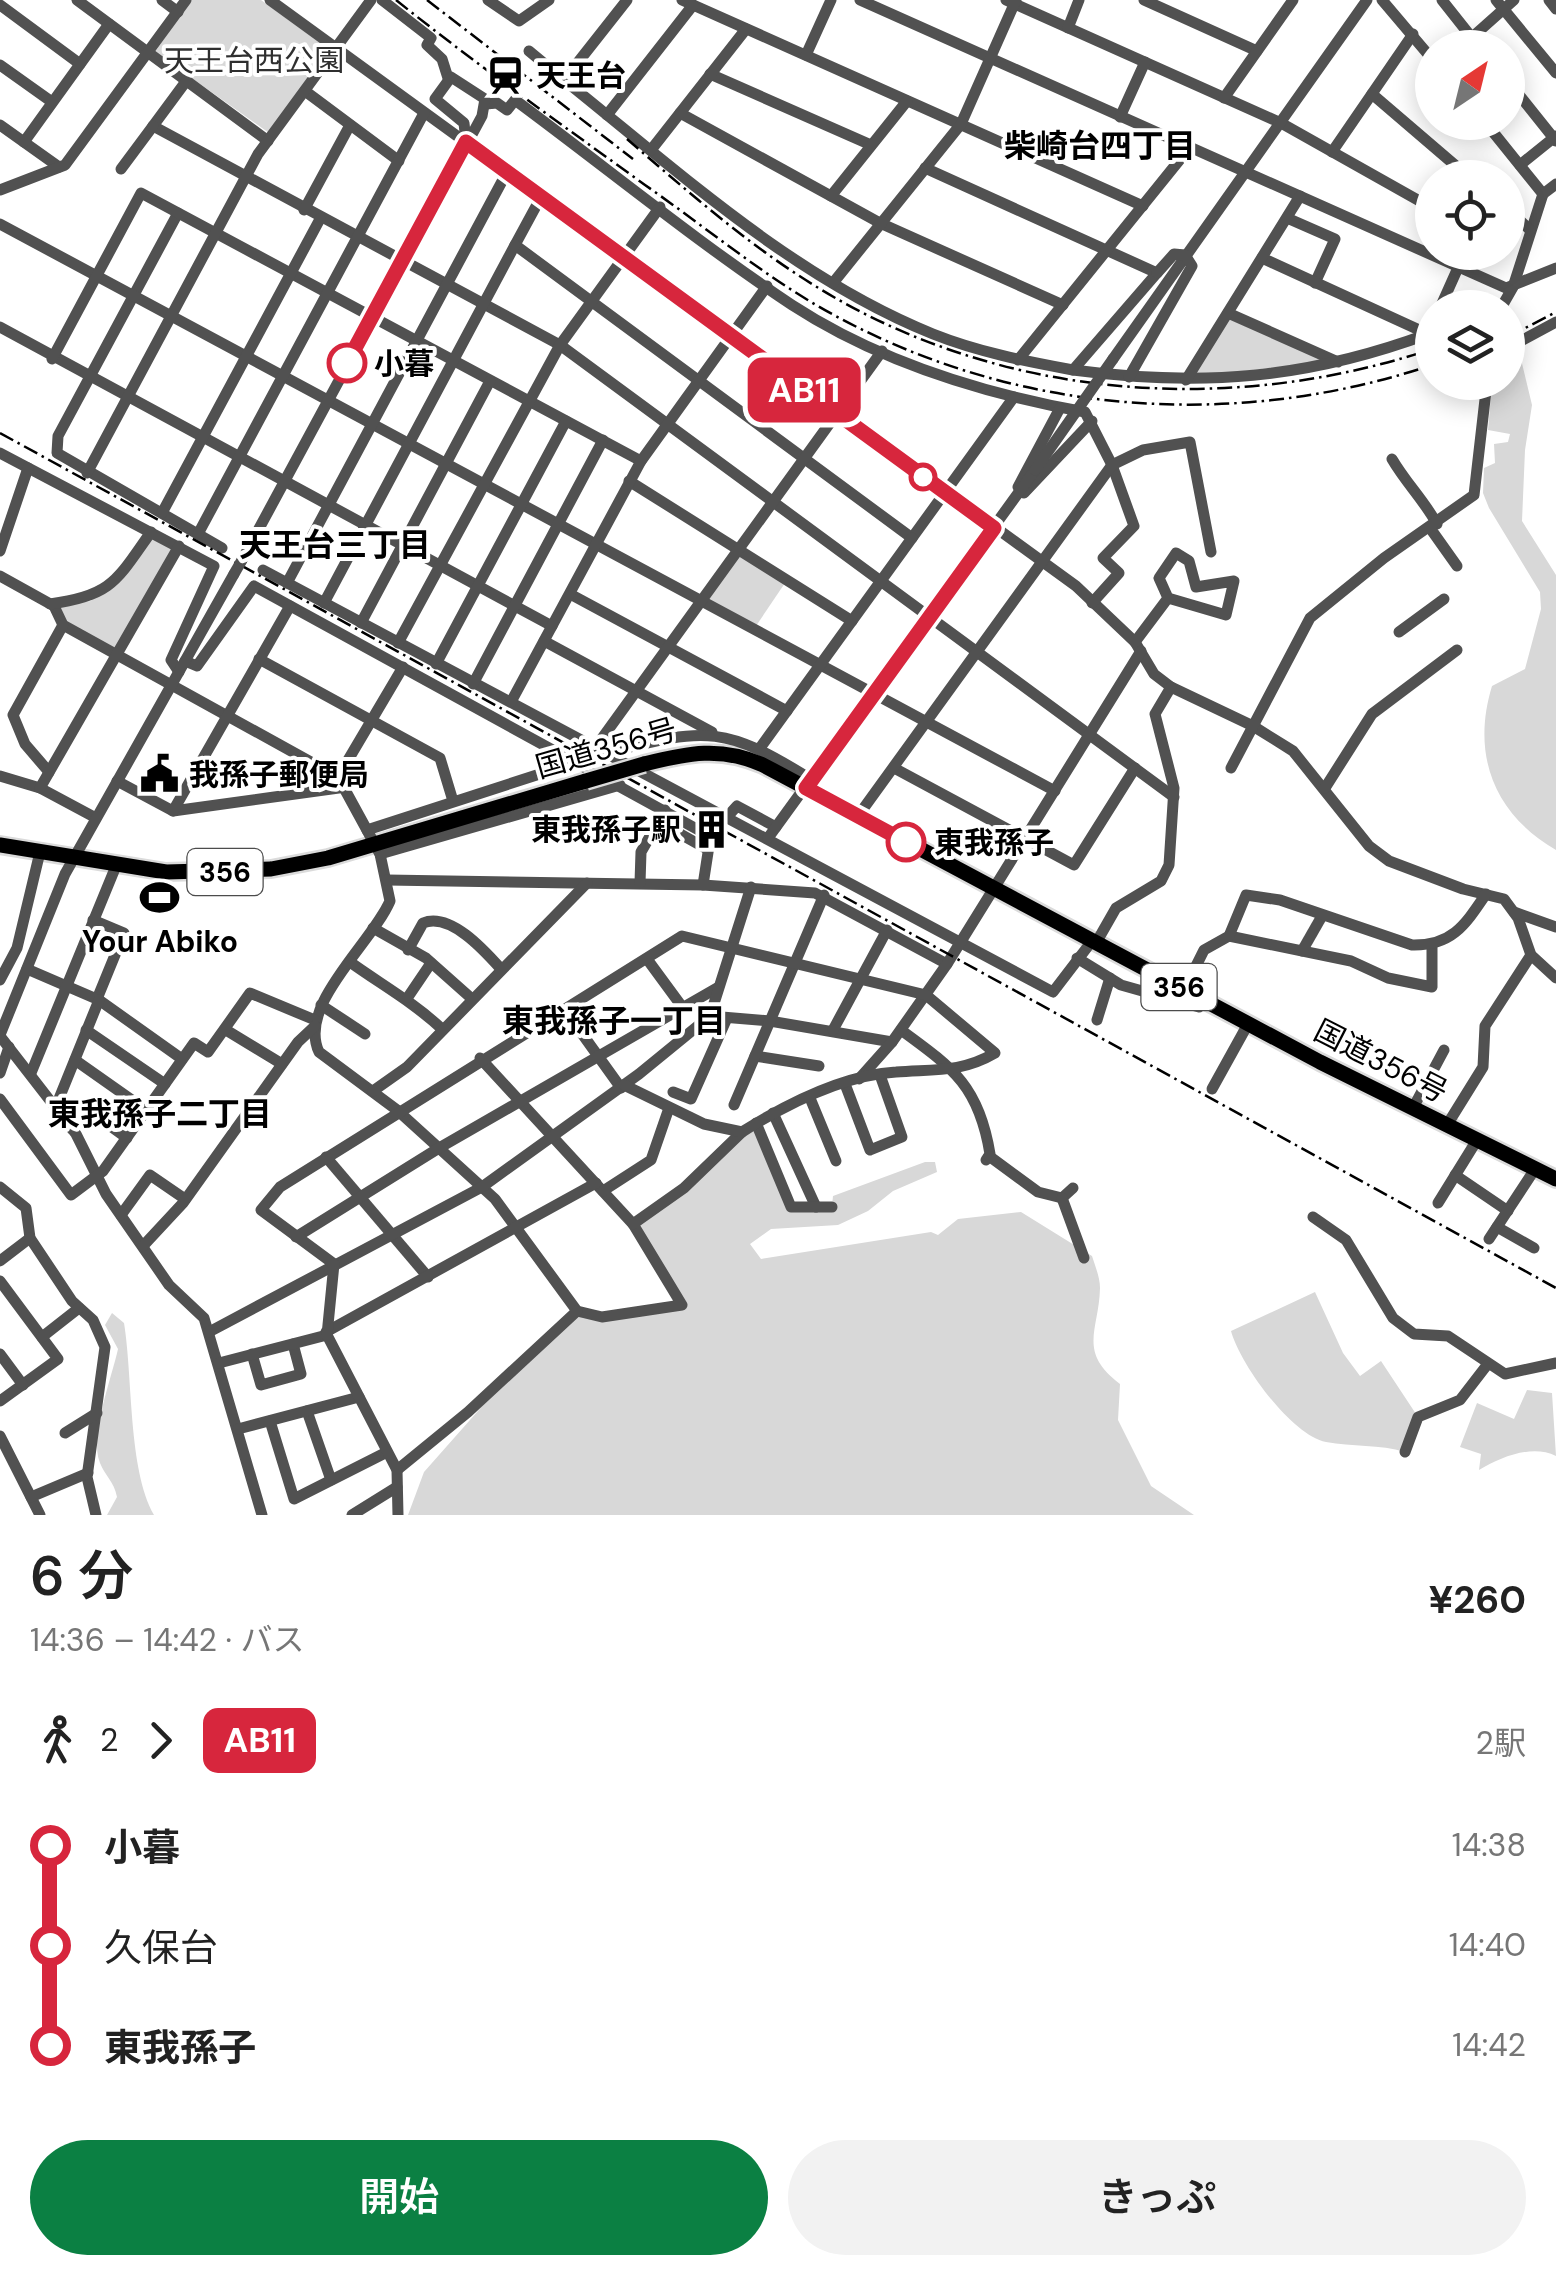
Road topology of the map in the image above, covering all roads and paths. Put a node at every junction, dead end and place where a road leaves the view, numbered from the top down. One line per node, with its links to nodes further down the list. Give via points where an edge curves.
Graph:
1 (78, 0): 25 (street)
2 (162, 0): 24 (street)
3 (186, 0): 24 (street)
4 (270, 0): 32 (street)
5 (371, 0): 32 (street)
6 (382, 0): 43 (street, via 432,38 426,45 442,59)
7 (488, 0): 19 (street, via 519,22)
8 (628, 0): 45 (street)
9 (831, 0): 36 (street)
10 (860, 0): 37 (street)
11 (1080, 0): 26 (street)
12 (1144, 0): 34 (street)
13 (1367, 0): 57 (street)
14 (1382, 0): 30 (street)
15 (1442, 0): 28 (street)
16 (1549, 0): 23 (street)
17 (1012, 1): 26 (street); 37 (street)
18 (1289, 1): 34 (street)
19 (536, 3)
20 (687, 3): 27 (street); 55 (street)
21 (1504, 3): 29 (street); 41 (street)
22 (0, 5): 39 (street)
23 (1556, 9)
24 (178, 12): 35 (street)
25 (110, 24): 35 (street); 39 (street)
26 (1068, 28): 38 (street)
27 (746, 29): 36 (street); 42 (street)
28 (1466, 30)
29 (1477, 30)
30 (1413, 34): 31 (street); 47 (street)
31 (1415, 37)
32 (336, 48): 46 (street); 54 (street)
33 (530, 51): 45 (street)
34 (1257, 51): 48 (street)
35 (148, 52): 44 (street); 75 (street)
36 (806, 55): 49 (street)
37 (991, 58): 56 (street); 59 (street)
38 (1145, 62): 48 (street); 56 (street)
39 (80, 64): 50 (street)
40 (0, 65): 50 (street)
41 (1556, 73)
42 (710, 74): 53 (street); 67 (street)
43 (448, 78): 52 (street); 66 (street, via 436,101 464,123)
44 (187, 80): 61 (street); 64 (street)
45 (564, 80): 55 (street)
46 (305, 91): 58 (street); 64 (street)
47 (1372, 94): 70 (street); 71 (street)
48 (1224, 98): 57 (street)
49 (907, 100): 59 (street); 67 (street)
50 (52, 102): 65 (street)
51 (1525, 102): 62 (street)
52 (486, 104): 66 (street); 89 (street, via 508,110 515,100)
53 (680, 112): 69 (street); 85 (street)
54 (424, 113): 66 (street); 73 (street)
55 (608, 114): 69 (street)
56 (1120, 117): 68 (street)
57 (1280, 122): 70 (street); 79 (street)
58 (350, 124): 73 (street); 91 (street)
59 (960, 124): 77 (street); 90 (street)
60 (0, 125): 65 (street)
61 (153, 126): 76 (street); 81 (street)
62 (1555, 139): 74 (street)
63 (1499, 140): 72 (street)
64 (268, 141): 81 (street)
65 (24, 142): 75 (street)
66 (466, 142): 78 (street); 107 (street)
67 (871, 145): 85 (street)
68 (1190, 148): 79 (street); 90 (street)
69 (651, 150): 113 (street)
70 (1332, 152): 88 (street)
71 (1449, 160)
72 (1515, 160)
73 (399, 161): 100 (street)
74 (1525, 162)
75 (59, 167): 83 (street)
76 (121, 168)
77 (924, 168): 95 (street); 103 (street)
78 (507, 172): 87 (street); 115 (street)
79 (1245, 172): 86 (street); 104 (street)
80 (1525, 172): 84 (street)
81 (245, 178): 91 (street); 99 (street)
82 (1556, 184): 84 (street)
83 (0, 190)
84 (1543, 194): 98 (street)
85 (830, 196): 95 (street)
86 (1300, 196): 94 (street); 102 (street)
87 (541, 197): 101 (street); 105 (street)
88 (1415, 198)
89 (660, 206): 105 (street); 116 (street)
90 (1143, 206): 103 (street)
91 (304, 210): 93 (street)
92 (178, 212): 99 (street); 112 (street, via 141,192); 120 (street)
93 (320, 218): 100 (street); 110 (street)
94 (1287, 218): 106 (street); 114 (street, via 1335,240)
95 (880, 223): 113 (street); 122 (street)
96 (0, 224): 112 (street)
97 (1525, 225): 98 (street)
98 (1530, 230): 117 (street)
99 (215, 233): 110 (street); 125 (street)
100 (357, 238): 107 (street); 119 (street)
101 (515, 245): 121 (street); 123 (street)
102 (1415, 248)
103 (1107, 251): 111 (street); 122 (street)
104 (1185, 255): 111 (street, via 1174,254); 143 (street, via 1192,266); 176 (street, bridge)
105 (624, 258): 121 (street); 130 (street)
106 (1262, 258): 114 (street); 124 (street)
107 (402, 262): 115 (street); 126 (street)
108 (1556, 268): 117 (street)
109 (1465, 270): 117 (street)
110 (291, 273): 119 (street); 136 (street)
111 (1157, 273): 141 (street)
112 (96, 276): 120 (street); 137 (street)
113 (833, 283): 139 (street, via 934,334)
114 (1316, 283): 128 (street)
115 (446, 286): 123 (street); 133 (street)
116 (767, 286): 130 (street); 135 (street)
117 (1513, 287): 118 (street)
118 (1511, 290)
119 (328, 293): 126 (street); 142 (street)
120 (134, 296): 125 (street); 144 (street)
121 (592, 302): 134 (street); 145 (street)
122 (1063, 305): 139 (street)
123 (482, 307): 134 (street); 138 (street)
124 (1228, 313): 140 (street); 146 (street)
125 (171, 316): 136 (street); 149 (street)
126 (372, 316): 133 (street); 150 (street)
127 (1556, 322): 132 (street)
128 (1415, 324)
129 (0, 327): 137 (street)
130 (730, 336): 145 (street); 154 (street)
131 (1415, 336): 140 (street)
132 (1525, 339)
133 (417, 340): 138 (street); 158 (street)
134 (560, 345): 152 (street); 157 (street)
135 (882, 351): 148 (street); 154 (street)
136 (246, 356): 142 (street); 159 (street)
137 (52, 359): 144 (street)
138 (454, 360): 147 (street); 161 (street)
139 (1018, 360): 141 (street)
140 (1340, 363): 146 (street, via 1264,377)
141 (1073, 370): 143 (street)
142 (283, 376): 150 (street); 163 (street)
143 (1128, 377): 146 (street)
144 (89, 378): 149 (street); 170 (street, via 58,436 56,453)
145 (698, 380): 157 (street); 164 (street)
146 (1186, 380)
147 (490, 381): 152 (street); 167 (street)
148 (1014, 397): 153 (street); 174 (street)
149 (127, 400): 159 (street); 170 (street)
150 (328, 400): 158 (street); 172 (street)
151 (1485, 400): 182 (street, via 1477,488)
152 (530, 401): 156 (street); 173 (street)
153 (1060, 408): 155 (street, via 1085,412); 176 (street)
154 (837, 414): 164 (street); 174 (street)
155 (1092, 420): 168 (street); 176 (street)
156 (566, 421): 160 (street); 177 (street)
157 (667, 423): 166 (street); 175 (street)
158 (372, 424): 161 (street); 178 (street)
159 (202, 440): 163 (street); 179 (street)
160 (603, 440): 166 (street); 180 (street)
161 (408, 444): 167 (street); 181 (street)
162 (0, 453): 169 (street)
163 (239, 459): 172 (street); 185 (street)
164 (806, 459): 175 (street); 186 (street)
165 (1392, 459): 182 (street, via 1420,493)
166 (640, 461): 171 (street)
167 (446, 464): 173 (street); 189 (street)
168 (1112, 465): 193 (street, via 1143,450 1190,442); 194 (street); 207 (street, via 1134,526 1103,558 1118,573)
169 (28, 468): 184 (street); 192 (street)
170 (88, 473): 179 (street)
171 (629, 481): 187 (street); 191 (street)
172 (283, 482): 178 (street); 227 (street, bridge)
173 (483, 484): 177 (street); 195 (street)
174 (944, 493): 183 (street); 186 (street)
175 (774, 502): 191 (street); 199 (street)
176 (1013, 502): 183 (street)
177 (522, 504): 180 (street); 201 (street)
178 (328, 506): 181 (street); 200 (street)
179 (162, 514): 185 (street)
180 (558, 524): 187 (street); 210 (street)
181 (365, 526): 189 (street); 206 (street)
182 (1433, 526): 196 (street); 241 (street, via 1310,618)
183 (994, 528): 194 (street); 211 (street)
184 (152, 532): 188 (street); 208 (street, via 119,578 90,598)
185 (198, 534): 190 (street)
186 (912, 538): 199 (street)
187 (596, 544): 202 (street); 204 (street)
188 (178, 546): 223 (street); 227 (street, via 214,566 171,660)
189 (402, 546): 195 (street); 213 (street)
190 (222, 548)
191 (739, 550): 204 (street); 212 (street)
192 (0, 552)
193 (1211, 552)
194 (1042, 562): 207 (street); 222 (street)
195 (439, 566): 201 (street); 218 (street)
196 (1457, 566)
197 (264, 570): 200 (street)
198 (0, 576): 208 (street)
199 (881, 581): 211 (street); 212 (street)
200 (287, 582): 206 (street)
201 (478, 586): 210 (street); 225 (street)
202 (570, 594): 215 (street); 220 (street)
203 (1168, 598): 203 (street, via 1160,578 1176,553 1189,561 1196,587 1234,581 1226,615); 219 (street)
204 (702, 600): 220 (street); 226 (street)
205 (1444, 600): 216 (street)
206 (324, 602): 213 (street)
207 (1092, 603): 219 (street)
208 (50, 604): 214 (street)
209 (290, 606): 224 (street); 227 (street, via 254,586 196,666); 228 (street)
210 (514, 606): 215 (street); 230 (street)
211 (930, 616): 222 (street); 233 (street)
212 (852, 621): 226 (street)
213 (361, 623): 218 (street)
214 (63, 626): 223 (street); 238 (street)
215 (552, 626): 217 (street)
216 (1398, 632)
217 (544, 641): 232 (street); 234 (street)
218 (398, 643): 225 (street)
219 (1138, 646): 231 (street, via 1154,674); 242 (street)
220 (668, 647): 232 (street); 236 (street)
221 (1457, 650): 258 (street, via 1372,714)
222 (977, 652): 240 (street); 242 (street)
223 (116, 654): 229 (street); 251 (street)
224 (258, 659): 237 (street); 239 (street)
225 (436, 664): 230 (street)
226 (821, 664): 233 (street); 236 (street)
227 (182, 666): 229 (street)
228 (402, 668): 239 (street); 247 (street)
229 (172, 684): 237 (street); 253 (street)
230 (472, 684): 234 (street)
231 (1171, 687): 241 (street); 260 (street, via 1155,714)
232 (637, 690): 243 (street); 244 (street)
233 (874, 693): 240 (street); 255 (street)
234 (511, 702): 244 (street)
235 (0, 709): 238 (street)
236 (787, 712): 245 (street)
237 (228, 714): 254 (street); 262 (street)
238 (13, 716): 251 (street, via 25,744)
239 (371, 721): 254 (street); 261 (street, via 440,758)
240 (926, 721): 248 (street); 259 (street)
241 (1253, 726): 250 (street); 258 (street, via 1292,751)
242 (1090, 734): 249 (street); 259 (street)
243 (717, 735): 245 (street); 246 (street, via 674,736)
244 (595, 748): 246 (street)
245 (760, 748): 255 (street)
246 (610, 752): 266 (street, via 648,778)
247 (577, 762): 256 (street); 261 (street)
248 (894, 768): 264 (street); 267 (street)
249 (1135, 768): 260 (street); 267 (street, via 1074,865)
250 (1231, 768)
251 (49, 772): 257 (street)
252 (0, 776): 257 (street)
253 (116, 781): 262 (street); 265 (street)
254 (342, 782): 262 (street); 268 (street)
255 (809, 784): 264 (highway, 国道356号 / 356); 266 (street); 268 (highway, 国道356号 / 356, bridge, via 746,758 689,752)
256 (620, 785): 263 (street); 268 (street)
257 (40, 788): 265 (street)
258 (1325, 788): 279 (street, via 1338,812 1389,861)
259 (1055, 790): 267 (street)
260 (1174, 797): 288 (street, via 1169,865 1161,881 1116,908)
261 (454, 802): 268 (street)
262 (173, 811)
263 (662, 816): 275 (street, via 641,852); 276 (street, via 710,838)
264 (858, 816): 278 (highway, 国道356号 / 356)
265 (96, 818): 271 (street)
266 (772, 833): 289 (street)
267 (1025, 840): 278 (street)
268 (374, 843): 272 (highway, 国道356号 / 356, via 255,871); 273 (street)
269 (0, 845): 270 (highway, 国道356号 / 356)
270 (40, 852): 271 (highway, 国道356号 / 356); 306 (street, via 17,948)
271 (74, 858): 272 (highway, 国道356号 / 356); 301 (street)
272 (116, 866): 283 (street)
273 (387, 880): 274 (street); 285 (street, via 390,900)
274 (588, 884): 275 (street); 302 (street)
275 (640, 884): 276 (street)
276 (704, 885): 277 (street)
277 (751, 887): 280 (street); 291 (street)
278 (994, 888): 288 (highway, 国道356号 / 356); 289 (street)
279 (1486, 894): 281 (street, via 1504,899); 290 (street, via 1463,928)
280 (824, 895): 286 (street); 299 (street)
281 (1514, 912): 284 (street); 294 (street)
282 (1322, 916): 287 (street, via 1246,895); 290 (street, via 1412,945); 293 (street)
283 (93, 920): 307 (street); 313 (street, via 124,932)
284 (1556, 927)
285 (373, 928): 292 (street); 297 (street)
286 (887, 930): 300 (street); 305 (street)
287 (1229, 936): 293 (street); 309 (street, via 1204,950)
288 (1094, 942): 295 (street); 309 (highway, 国道356号 / 356)
289 (959, 943): 295 (street, via 1052,992); 300 (street)
290 (1432, 945): 293 (street, via 1432,987)
291 (731, 947): 296 (street, via 682,936); 299 (street); 308 (street)
292 (408, 950): 298 (street); 302 (street, via 423,923 440,921)
293 (1302, 952)
294 (1531, 955): 304 (street); 363 (street, via 1486,1026 1485,1063)
295 (1078, 958): 303 (street)
296 (647, 959): 316 (street); 317 (street)
297 (350, 962): 311 (street); 315 (street)
298 (431, 963): 311 (street); 312 (street)
299 (796, 963): 305 (street); 321 (street)
300 (947, 964): 310 (street)
301 (28, 969): 307 (street); 330 (street)
302 (501, 969): 312 (street)
303 (1110, 978): 314 (street, via 1199,1007); 320 (street)
304 (1556, 978)
305 (860, 979): 310 (street); 327 (street)
306 (0, 980)
307 (66, 986): 313 (street); 343 (street)
308 (717, 988): 316 (street); 318 (street)
309 (1184, 990): 314 (highway, 国道356号 / 356)
310 (926, 995): 328 (street); 341 (street, via 995,1053)
311 (408, 997): 324 (street)
312 (472, 998): 324 (street)
313 (98, 1000): 325 (street); 337 (street)
314 (1205, 1001): 323 (highway, 国道356号 / 356)
315 (321, 1006): 322 (street); 329 (street)
316 (683, 1008): 335 (street)
317 (564, 1010): 335 (street); 336 (street)
318 (710, 1016): 319 (street); 348 (street)
319 (727, 1018): 321 (street); 351 (street, via 691,1099)
320 (1098, 1020)
321 (770, 1021): 327 (street); 334 (street)
322 (315, 1023): 326 (street, via 250,993); 339 (street); 350 (street, via 319,1052)
323 (1248, 1024): 349 (street); 358 (highway, 国道356号 / 356)
324 (442, 1028): 350 (street)
325 (86, 1030): 338 (street); 346 (street)
326 (226, 1030): 337 (street, via 208,1052 194,1043); 339 (street)
327 (833, 1030): 331 (street)
328 (901, 1030): 331 (street); 341 (street)
329 (365, 1034)
330 (0, 1036): 332 (street)
331 (892, 1042): 345 (street)
332 (10, 1048): 342 (street); 343 (street)
333 (1444, 1050): 358 (street)
334 (755, 1056): 340 (street); 355 (street)
335 (598, 1057): 348 (street); 354 (street)
336 (480, 1058): 354 (street); 360 (street)
337 (182, 1059): 346 (street)
338 (75, 1060): 356 (street); 359 (street)
339 (282, 1064): 382 (street)
340 (819, 1066)
341 (954, 1068): 344 (street); 381 (street, via 984,1122 987,1158 1038,1192)
342 (0, 1073)
343 (30, 1073): 356 (street)
344 (880, 1075): 345 (street); 347 (street, via 902,1137 870,1150)
345 (858, 1079): 347 (street)
346 (165, 1084): 359 (street)
347 (846, 1084): 352 (street)
348 (622, 1086): 357 (street); 366 (street)
349 (1212, 1089)
350 (373, 1092): 360 (street)
351 (673, 1092)
352 (810, 1098): 361 (street); 371 (street)
353 (0, 1099): 373 (street, via 71,1195)
354 (520, 1102): 366 (street); 369 (street)
355 (734, 1105)
356 (56, 1106): 364 (street)
357 (669, 1108): 365 (street); 378 (street, via 651,1160)
358 (1413, 1108): 363 (highway, 国道356号 / 356)
359 (146, 1110): 367 (street)
360 (397, 1110): 369 (street); 370 (street)
361 (772, 1113): 362 (street); 385 (street)
362 (756, 1123): 365 (street); 385 (street, via 791,1208)
363 (1447, 1125): 368 (highway, 国道356号 / 356)
364 (72, 1129): 367 (street, via 87,1109); 373 (street)
365 (742, 1132): 389 (street, via 684,1188)
366 (554, 1136): 377 (street); 378 (street)
367 (127, 1138): 373 (street)
368 (1477, 1140): 372 (highway, 国道356号 / 356); 374 (street)
369 (440, 1148): 377 (street); 380 (street)
370 (326, 1157): 380 (street); 393 (street, via 280,1187 261,1210)
371 (836, 1161)
372 (1536, 1169): 375 (highway, 国道356号 / 356); 386 (street)
373 (97, 1176): 387 (street)
374 (1455, 1176): 383 (street); 386 (street)
375 (1556, 1179)
376 (0, 1187): 394 (street, via 26,1208)
377 (482, 1187): 391 (street); 392 (street)
378 (600, 1187): 389 (street); 391 (street)
379 (1074, 1188): 381 (street)
380 (361, 1198): 392 (street); 393 (street)
381 (1062, 1198): 398 (street)
382 (185, 1199): 387 (street, via 150,1175); 396 (street)
383 (1438, 1202)
384 (832, 1206): 385 (street)
385 (816, 1207)
386 (1508, 1211): 390 (street)
387 (120, 1215): 396 (street)
388 (1314, 1218): 413 (street, via 1346,1240 1393,1318 1414,1334 1448,1336)
389 (633, 1224): 404 (street, via 682,1305 602,1317)
390 (1497, 1227): 395 (street); 397 (street)
391 (518, 1230): 401 (street); 404 (street)
392 (393, 1236): 400 (street); 401 (street)
393 (296, 1237): 400 (street)
394 (30, 1238): 399 (street); 403 (street)
395 (1489, 1238)
396 (143, 1246): 405 (street)
397 (1534, 1248)
398 (1084, 1258)
399 (0, 1261)
400 (334, 1264): 405 (street); 406 (street)
401 (428, 1277): 406 (street)
402 (0, 1281): 407 (street)
403 (79, 1308): 407 (street); 418 (street, via 95,1323 104,1347)
404 (577, 1311): 425 (street)
405 (209, 1332): 411 (street)
406 (326, 1334): 408 (street); 415 (street)
407 (42, 1337): 414 (street, via 58,1359)
408 (294, 1344): 410 (street); 410 (street, via 300,1374 261,1385)
409 (0, 1354): 414 (street)
410 (252, 1354): 411 (street)
411 (219, 1363): 420 (street)
412 (1556, 1363): 413 (street, via 1512,1374)
413 (1487, 1365): 424 (street, via 1460,1400 1418,1417)
414 (23, 1385): 416 (street)
415 (359, 1397): 417 (street); 423 (street)
416 (0, 1402)
417 (307, 1411): 419 (street); 427 (street)
418 (98, 1414): 421 (street); 426 (street)
419 (270, 1420): 420 (street); 427 (street, via 294,1499)
420 (238, 1430): 432 (street)
421 (65, 1433)
422 (0, 1436): 429 (street)
423 (387, 1452): 425 (street); 427 (street)
424 (1405, 1452)
425 (397, 1470): 428 (street)
426 (88, 1473): 429 (street); 431 (street)
427 (330, 1480)
428 (397, 1486): 433 (street); 434 (street)
429 (32, 1496): 430 (street)
430 (40, 1515)
431 (96, 1515)
432 (262, 1515)
433 (352, 1515)
434 (398, 1515)

